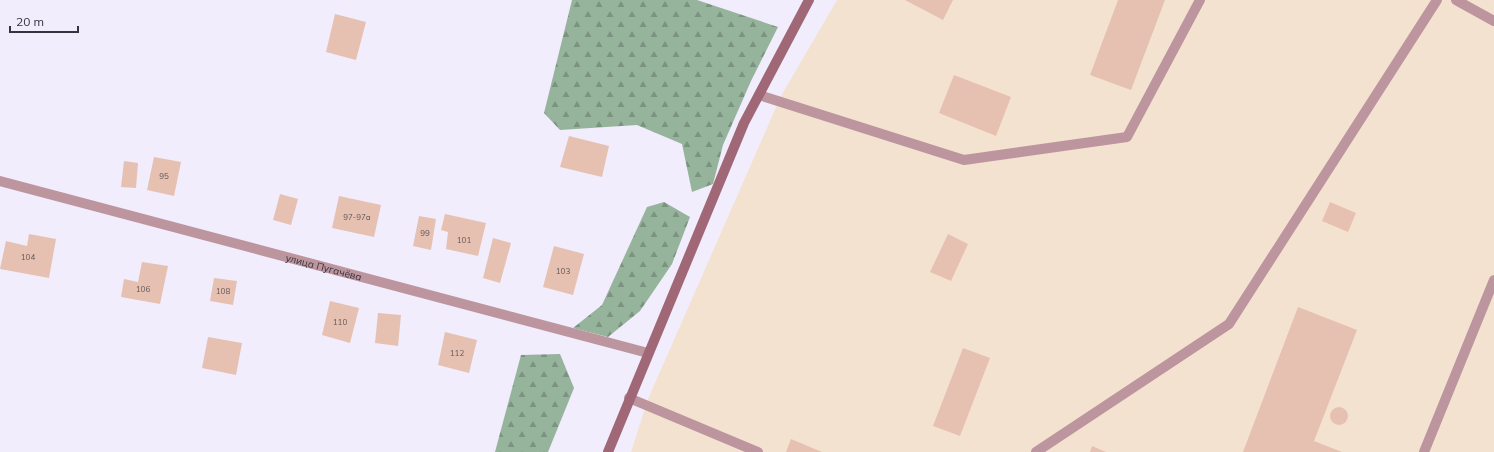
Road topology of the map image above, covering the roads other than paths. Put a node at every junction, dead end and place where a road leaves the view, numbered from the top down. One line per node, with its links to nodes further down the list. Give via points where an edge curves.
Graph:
1 (809, 0): 6 (street)
2 (1200, 0): 6 (street, via 1127,137 964,160)
3 (1437, 0): 13 (street, via 1229,324)
4 (1456, 0): 5 (street)
5 (1494, 22)
6 (759, 95): 9 (street, via 744,123)
7 (0, 181): 9 (street, улица Пугачёва)
8 (1494, 280): 14 (street)
9 (648, 353): 10 (street)
10 (629, 398): 11 (street); 12 (street)
11 (608, 452)
12 (758, 452)
13 (1036, 452)
14 (1424, 452)

